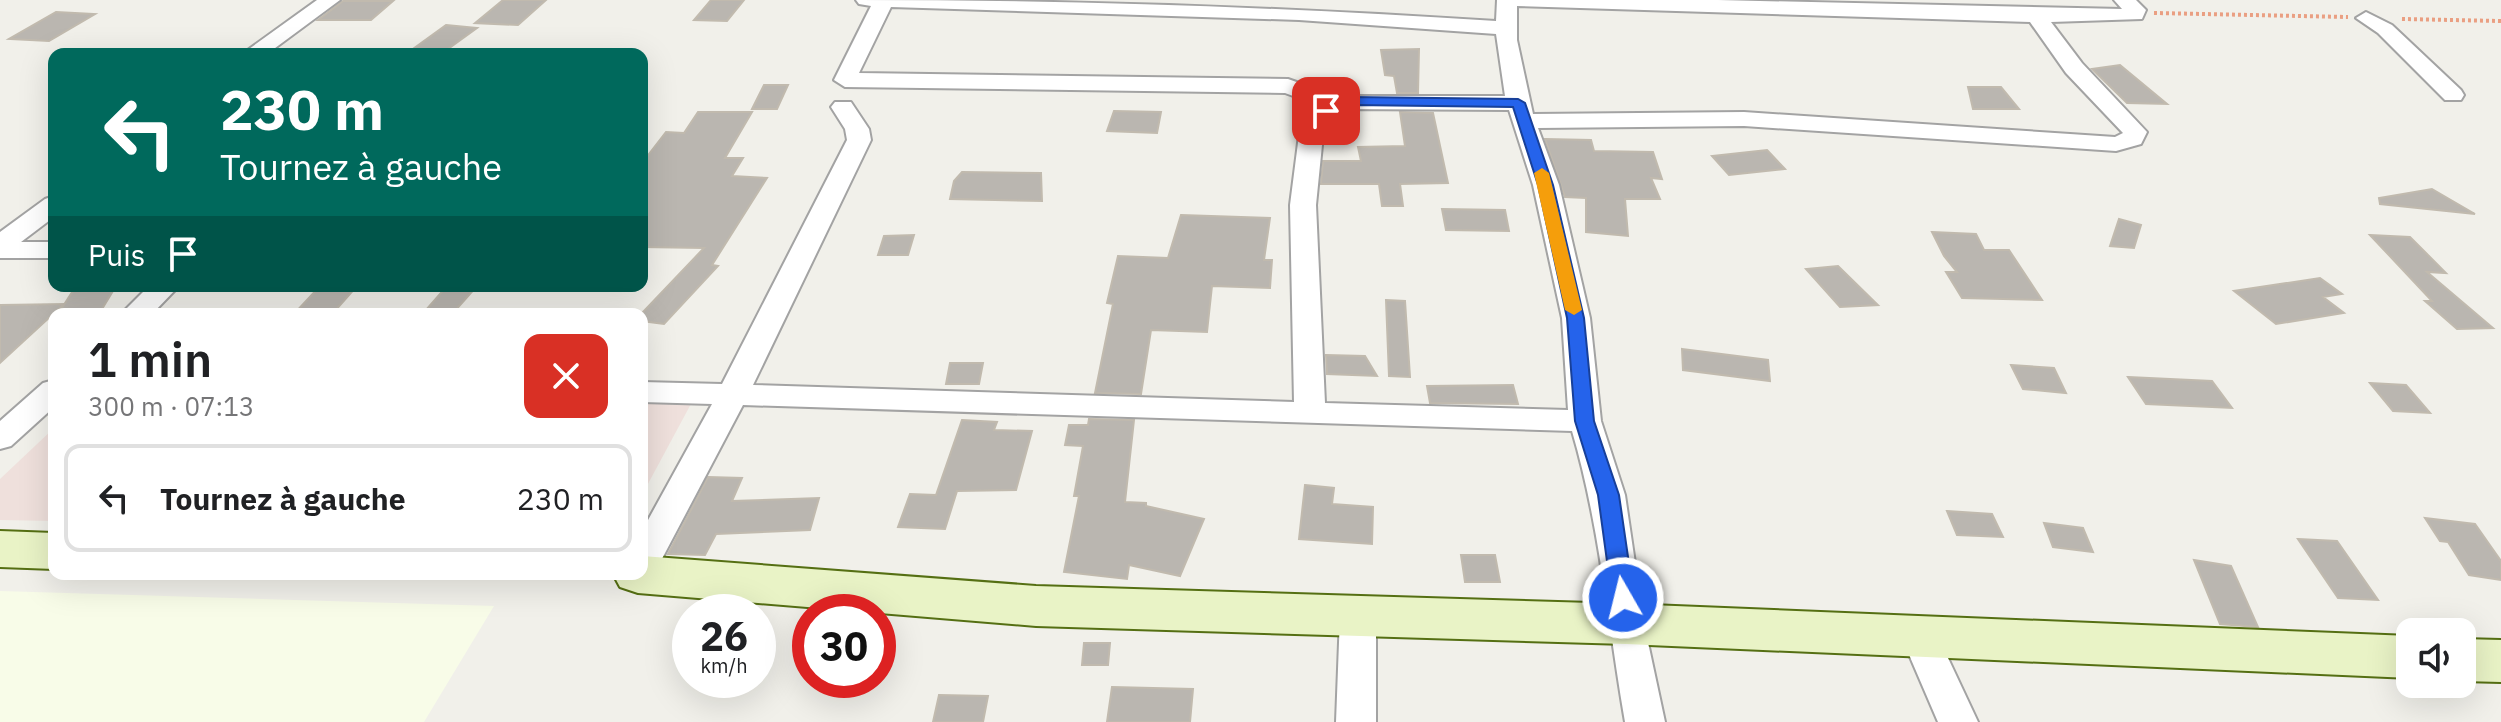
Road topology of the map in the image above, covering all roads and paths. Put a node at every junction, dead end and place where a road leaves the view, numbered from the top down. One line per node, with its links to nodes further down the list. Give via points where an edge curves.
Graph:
1 (330, 0): 11 (street)
2 (866, 0): 3 (street)
3 (884, 0): 7 (street, via 1299,14); 13 (street, via 845,80 1288,86)
4 (1518, 0): 5 (street)
5 (1946, 6): 8 (street)
6 (2131, 6): 8 (street, via 2128,16); 9 (path)
7 (1507, 14): 15 (street, via 1506,40)
8 (2036, 16): 15 (street, via 2074,68 2135,132 2132,139 2116,144 2023,140 1744,119)
9 (2366, 18): 10 (path); 12 (street, via 2385,29)
10 (2501, 21)
11 (262, 48)
12 (2453, 95)
13 (1334, 103): 15 (street); 24 (street, via 1311,135 1303,205)
14 (843, 107): 22 (street, via 859,140)
15 (1522, 112): 25 (street, via 1546,185 1576,318)
16 (48, 209): 17 (street)
17 (0, 247): 18 (street)
18 (48, 250)
19 (159, 292): 20 (street)
20 (141, 308)
21 (648, 392): 22 (street)
22 (733, 394): 24 (street); 29 (street)
23 (48, 395): 26 (street)
24 (1310, 412): 25 (street)
25 (1585, 421): 32 (street, via 1608,495)
26 (0, 438)
27 (0, 549): 28 (main road)
28 (48, 551)
29 (648, 552)
30 (648, 575): 31 (main road, via 1036,606)
31 (1358, 616): 32 (main road); 37 (street)
32 (1626, 624): 33 (main road); 38 (street)
33 (1920, 636): 34 (main road); 39 (street)
34 (2396, 656)
35 (2476, 660): 36 (main road)
36 (2501, 661)
37 (1356, 722)
38 (1645, 722)
39 (1958, 722)

